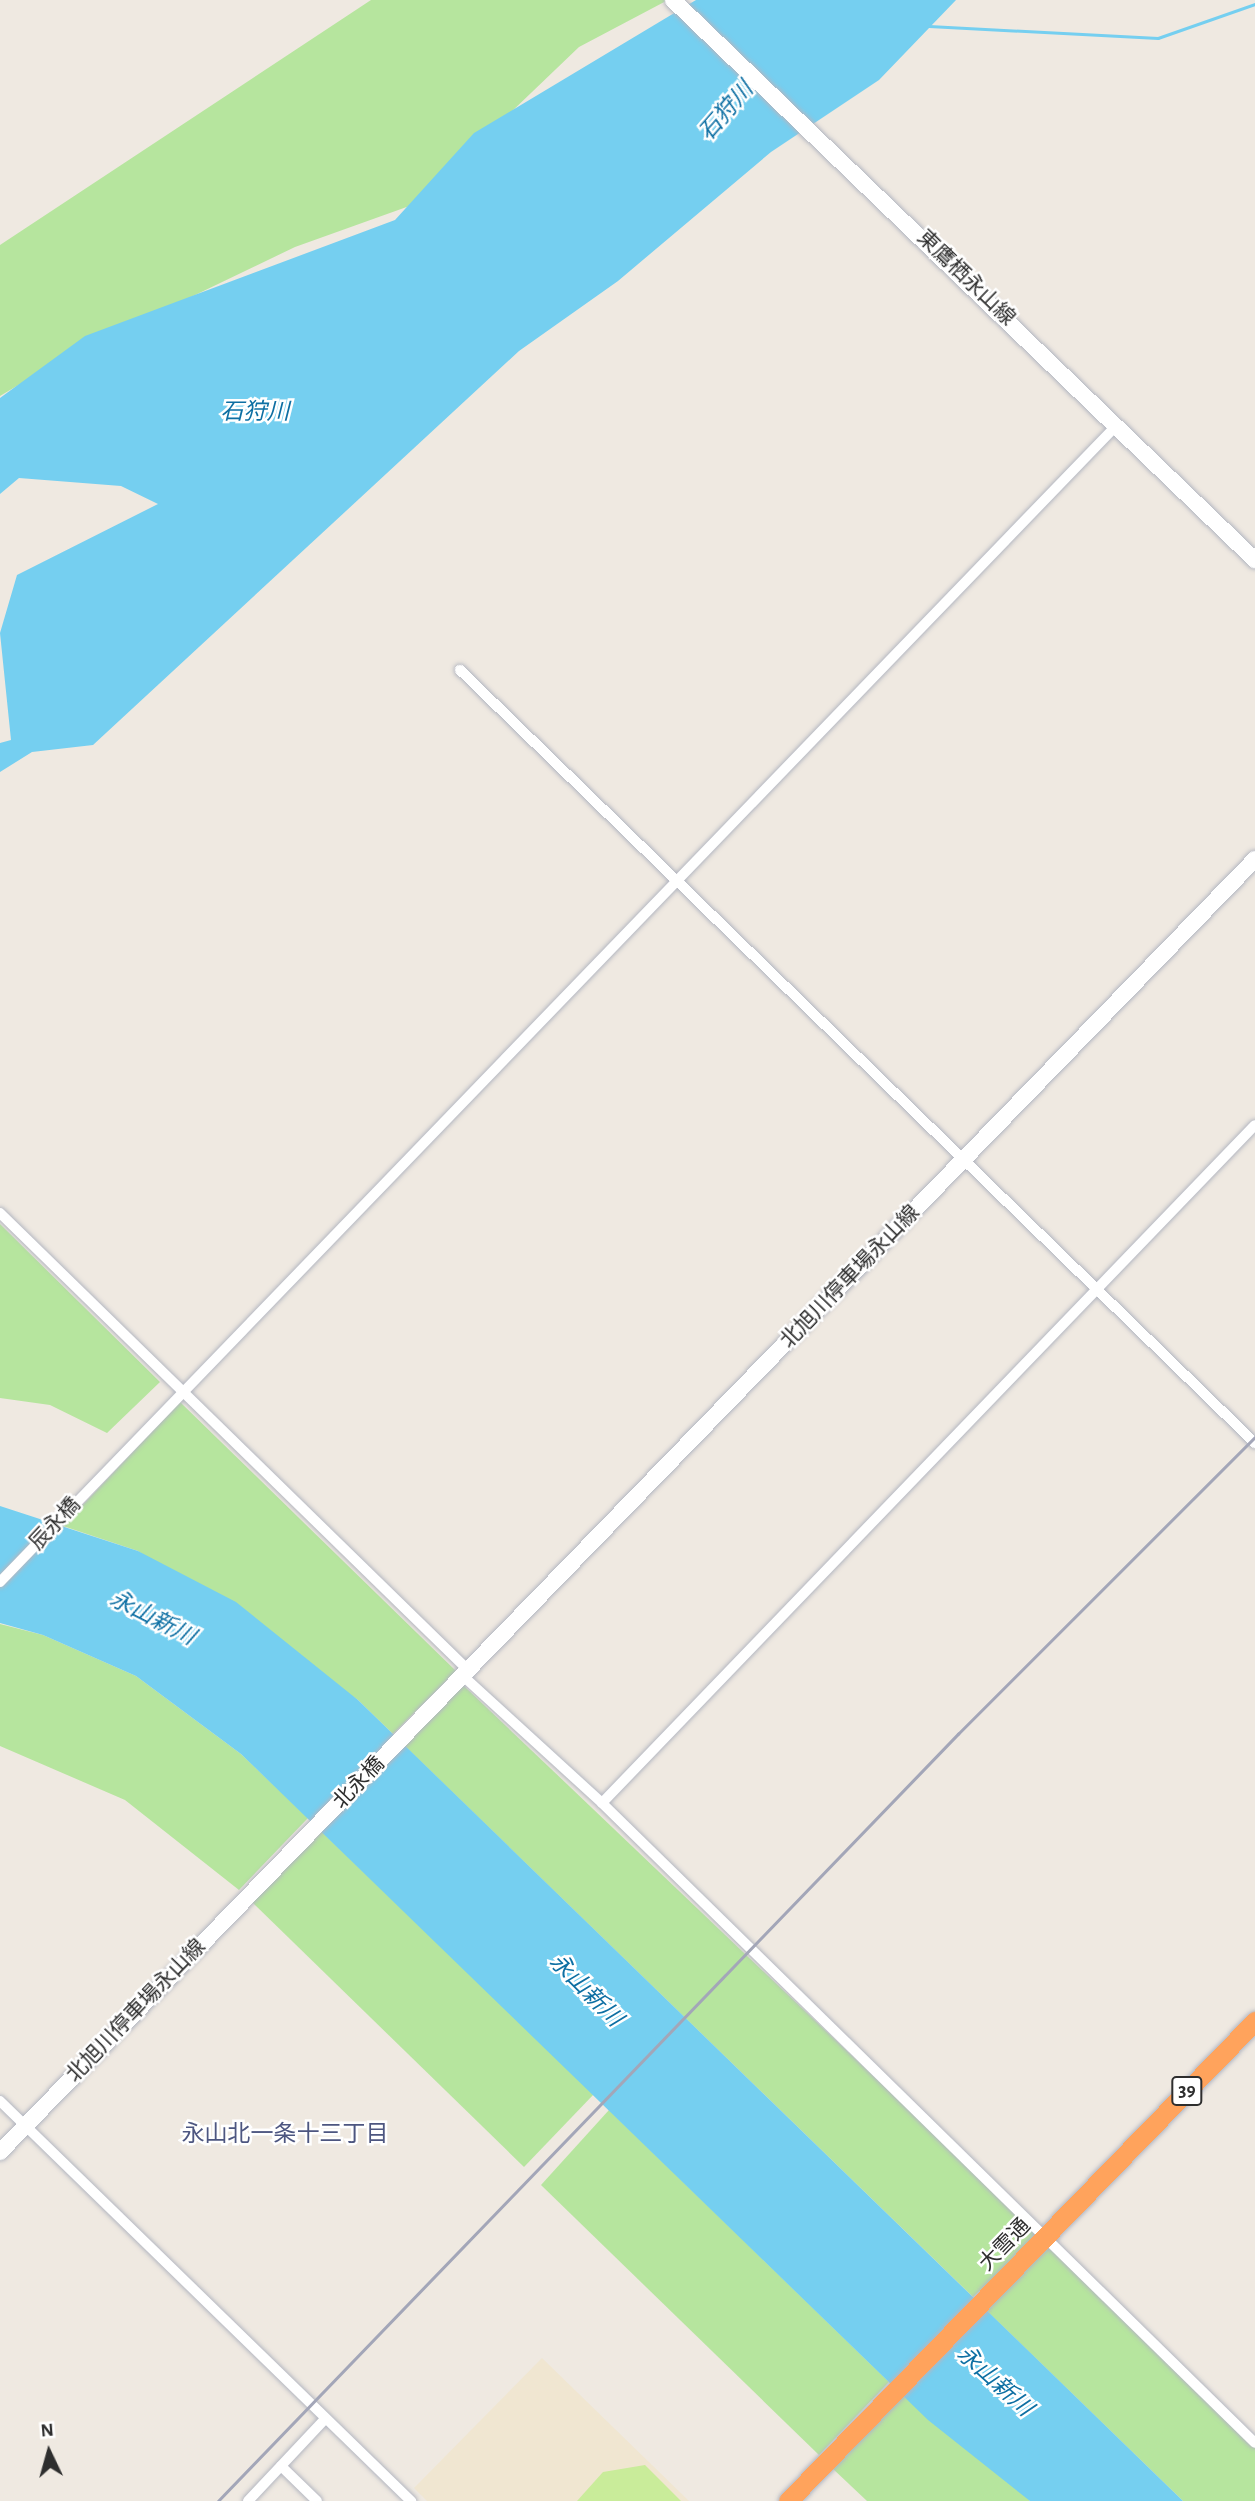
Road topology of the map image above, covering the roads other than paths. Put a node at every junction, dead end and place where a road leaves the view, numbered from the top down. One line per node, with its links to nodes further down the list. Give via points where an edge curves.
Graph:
1 (673, 0): 2 (main road, 東鷹栖永山線)
2 (1117, 425): 3 (main road, 東鷹栖永山線); 6 (street, 辰永橋)
3 (1255, 560)
4 (460, 670): 6 (street)
5 (1255, 859): 8 (main road, 北旭川停車場永山線)
6 (676, 880): 8 (street); 11 (street, 辰永橋)
7 (1255, 1125): 10 (street)
8 (963, 1161): 10 (street); 14 (main road, 北旭川停車場永山線)
9 (0, 1213): 11 (street)
10 (1098, 1291): 12 (street); 16 (street)
11 (182, 1391): 13 (street, 辰永橋); 14 (street)
12 (1255, 1443)
13 (0, 1582)
14 (466, 1673): 15 (main road, 北旭川停車場永山線); 16 (street)
15 (445, 1694): 17 (main road, 北永橋)
16 (602, 1803): 22 (street)
17 (273, 1871): 20 (main road, 北旭川停車場永山線)
18 (1255, 2021): 22 (highway, 大雪通 / 39)
19 (0, 2101): 20 (street)
20 (25, 2126): 21 (main road, 北旭川停車場永山線); 23 (street)
21 (0, 2152)
22 (1044, 2239): 24 (street); 29 (highway, 大雪通 / 39)
23 (325, 2419): 25 (street); 28 (street)
24 (1255, 2443)
25 (281, 2466): 26 (street); 27 (street)
26 (248, 2501)
27 (317, 2501)
28 (411, 2501)
29 (788, 2501)

